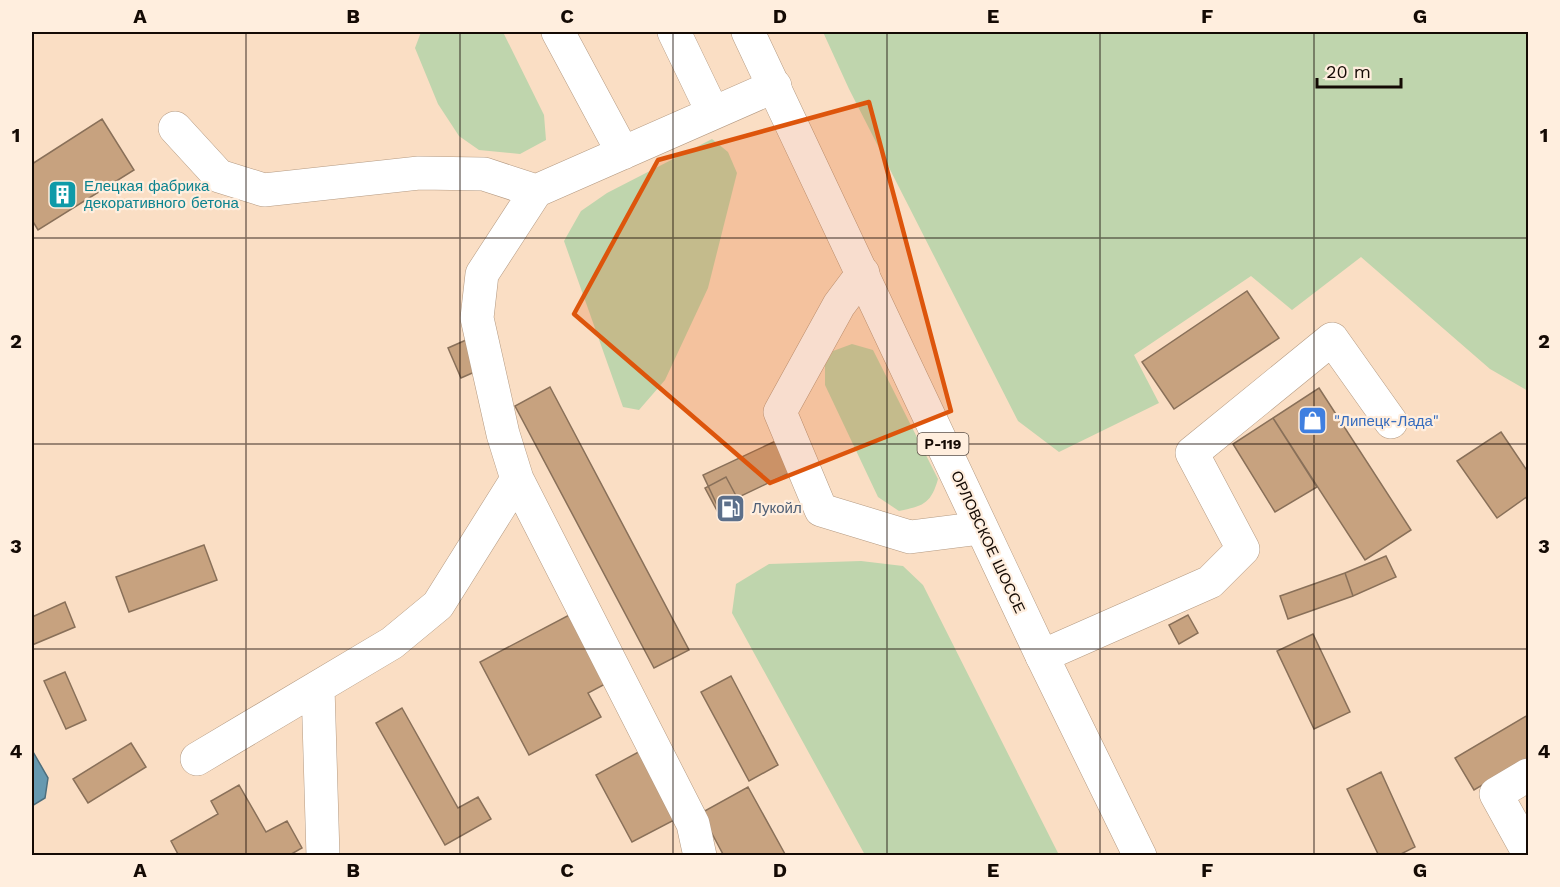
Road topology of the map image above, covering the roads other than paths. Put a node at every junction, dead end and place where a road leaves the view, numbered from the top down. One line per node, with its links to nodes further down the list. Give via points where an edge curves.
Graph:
1 (558, 32): 7 (main road)
2 (674, 32): 5 (main road)
3 (748, 32): 4 (main road, ОРЛОВСКОЕ ШОССЕ / Р-119)
4 (775, 86): 5 (main road); 9 (main road, ОРЛОВСКОЕ ШОССЕ / Р-119)
5 (713, 113): 7 (main road)
6 (175, 128): 8 (main road, via 219,176 264,190 419,173 484,174)
7 (623, 153): 8 (main road)
8 (536, 191): 11 (main road, via 482,274 477,318)
9 (863, 273): 12 (main road, ОРЛОВСКОЕ ШОССЕ / Р-119); 12 (main road, via 839,305 780,412 821,510 910,537)
10 (1391, 422): 13 (main road, via 1332,339 1192,453 1243,549 1210,582)
11 (517, 479): 14 (main road, via 438,605 392,643); 19 (main road, via 693,824)
12 (981, 528): 13 (main road, ОРЛОВСКОЕ ШОССЕ / Р-119)
13 (1042, 656): 20 (main road, ОРЛОВСКОЕ ШОССЕ / Р-119)
14 (318, 687): 15 (main road); 18 (main road)
15 (197, 759)
16 (1528, 775): 17 (main road, via 1496,794)
17 (1528, 852)
18 (323, 855)
19 (700, 855)
20 (1140, 855)

